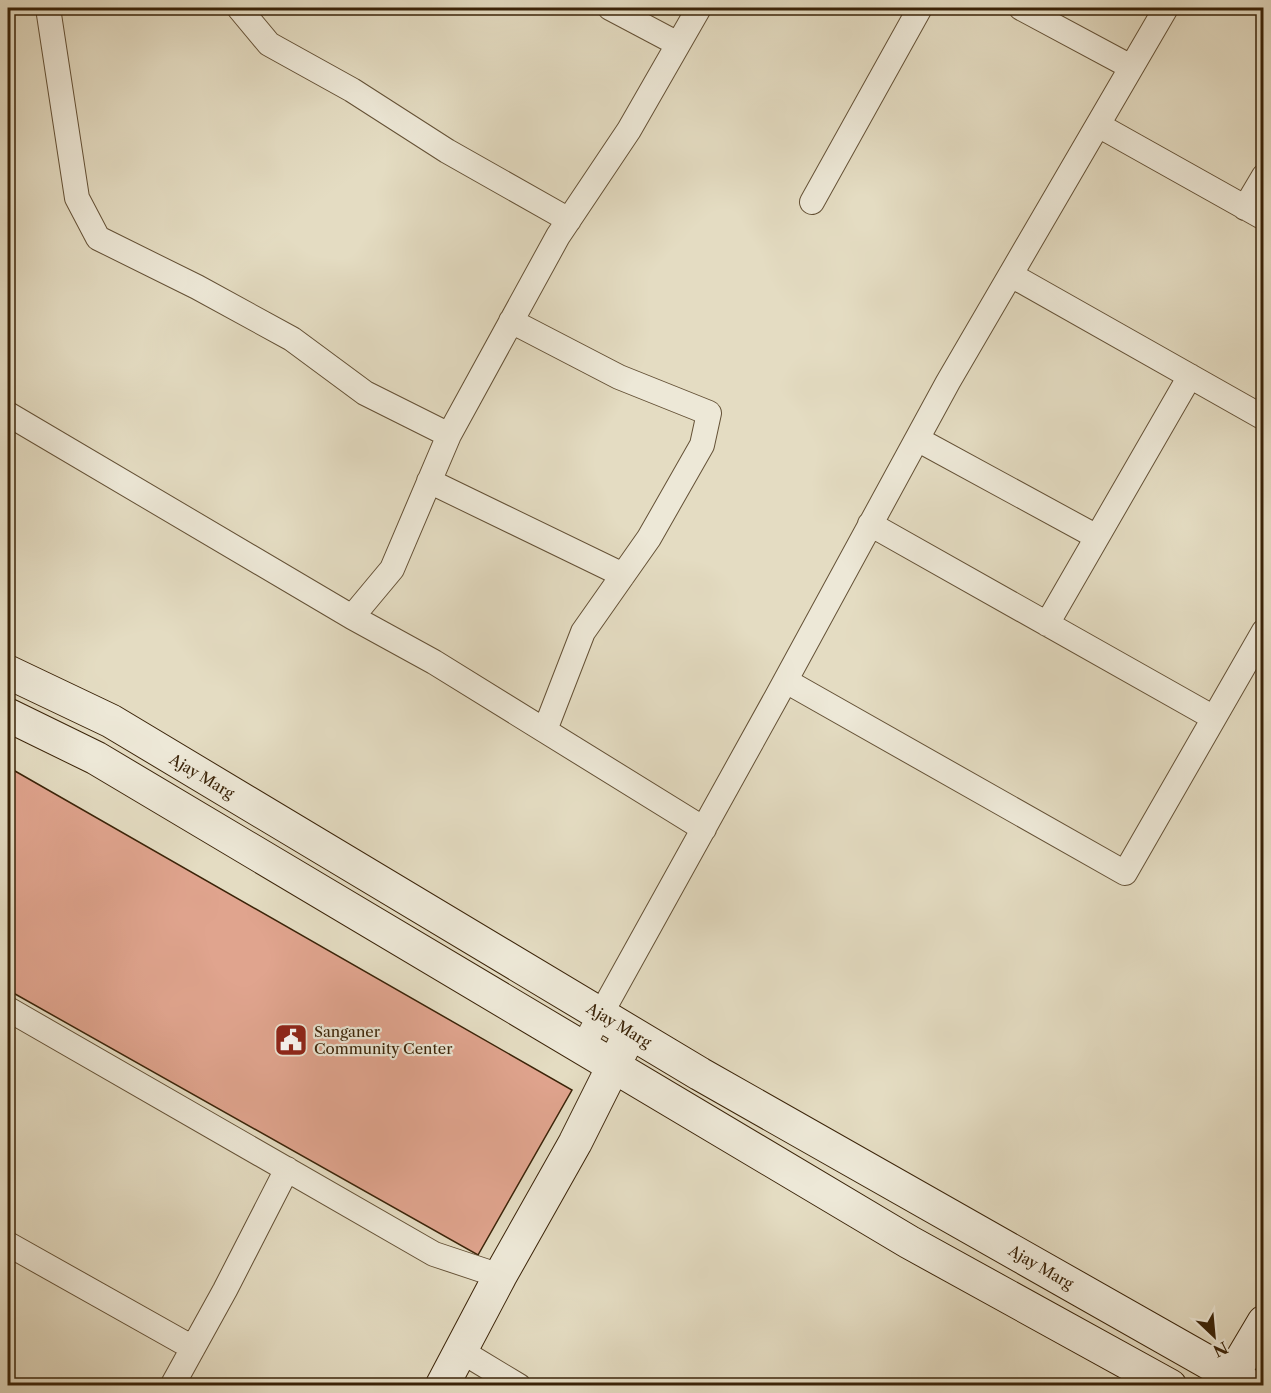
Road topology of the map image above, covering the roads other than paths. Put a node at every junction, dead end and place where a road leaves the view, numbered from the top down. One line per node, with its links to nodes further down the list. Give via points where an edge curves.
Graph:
1 (48, 8): 20 (street, via 77,198 98,238 292,339 365,393)
2 (239, 8): 14 (street, via 269,44)
3 (610, 8): 8 (street)
4 (699, 8): 8 (street)
5 (920, 8): 12 (street)
6 (1021, 8): 9 (street)
7 (1166, 8): 9 (street)
8 (678, 44): 14 (street, via 629,130)
9 (1131, 67): 10 (street)
10 (1098, 124): 13 (street); 15 (street)
11 (1263, 176): 13 (street)
12 (812, 202)
13 (1254, 213)
14 (568, 220): 16 (street)
15 (1011, 275): 17 (street); 21 (street)
16 (511, 321): 20 (street); 25 (street, via 619,376 709,413 702,446)
17 (1190, 376): 19 (street); 24 (street)
18 (8, 414): 26 (street)
19 (1263, 418)
20 (449, 435): 22 (street)
21 (917, 439): 23 (street); 24 (street)
22 (429, 481): 25 (street); 26 (street, via 392,569)
23 (870, 524): 27 (street); 30 (street)
24 (1097, 537): 27 (street)
25 (623, 574): 33 (street, via 583,632)
26 (352, 617): 33 (street)
27 (1047, 624): 32 (street)
28 (1263, 631): 32 (street)
29 (8, 672): 36 (street, Ajay Marg, via 111,721)
30 (786, 681): 32 (street, via 1125,873); 34 (street)
31 (8, 716): 38 (street, via 96,758)
32 (1214, 718)
33 (545, 730): 34 (street)
34 (704, 829): 36 (street)
35 (8, 1009): 40 (street)
36 (601, 1015): 37 (street, Ajay Marg); 38 (street)
37 (630, 1032): 39 (street); 46 (street, Ajay Marg)
38 (582, 1048): 39 (street)
39 (614, 1067): 42 (street); 50 (street, via 909,1242)
40 (287, 1169): 42 (street, via 434,1254); 44 (street)
41 (10, 1251): 44 (street)
42 (500, 1276): 45 (street)
43 (1263, 1322): 46 (street)
44 (193, 1348): 47 (street)
45 (461, 1351): 48 (street); 49 (street)
46 (1236, 1382)
47 (172, 1386)
48 (442, 1386)
49 (519, 1386)
50 (1170, 1386)

